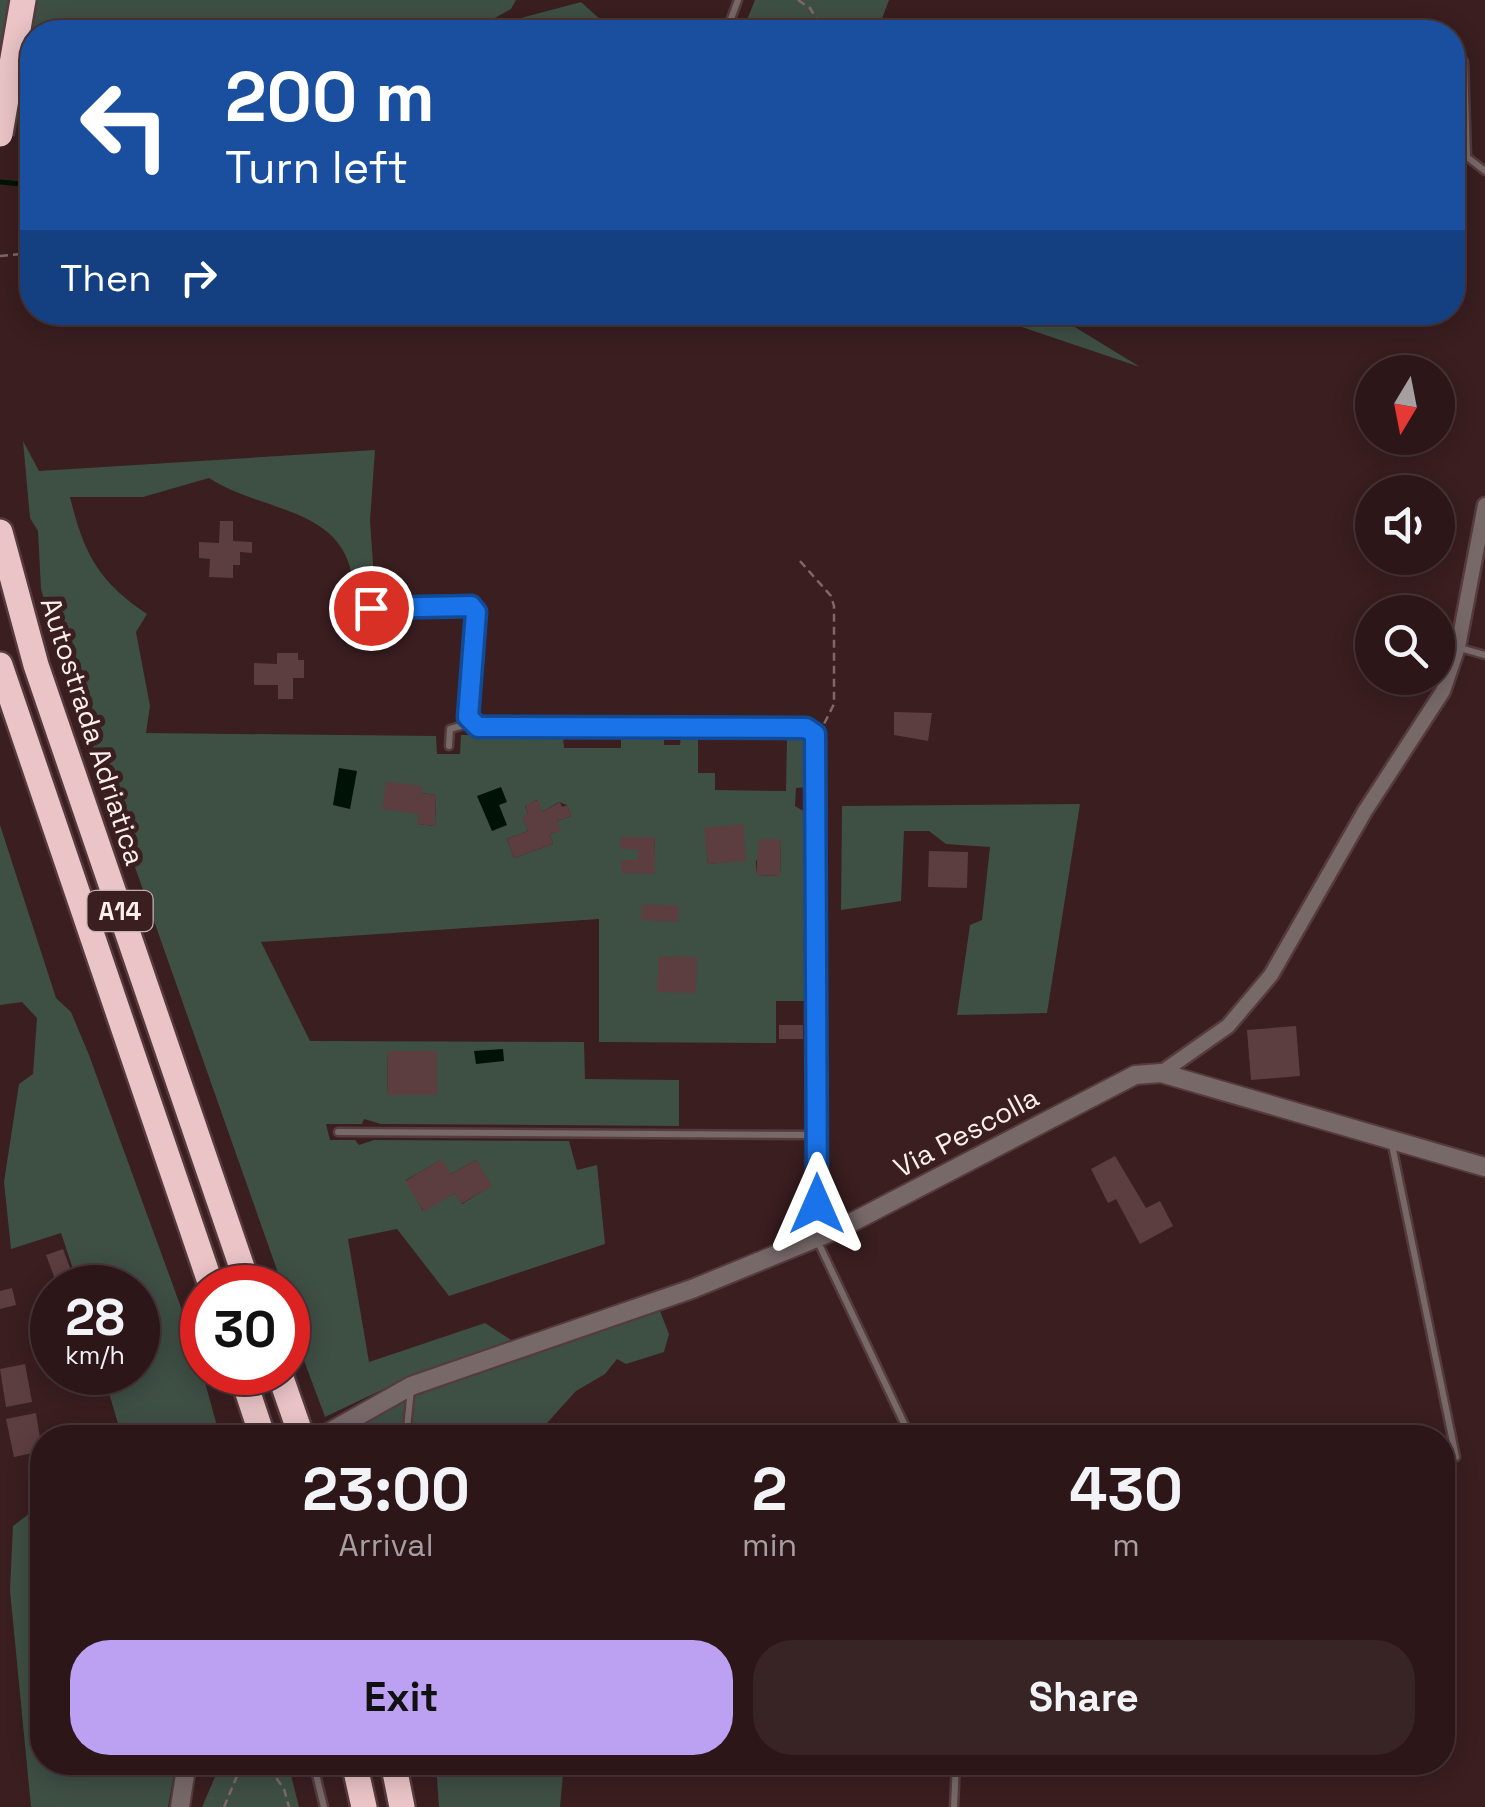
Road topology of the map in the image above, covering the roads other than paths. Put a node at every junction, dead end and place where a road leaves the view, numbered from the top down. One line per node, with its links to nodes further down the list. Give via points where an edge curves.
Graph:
1 (23, 0): 3 (highway, bridge)
2 (1465, 94): 4 (lane, via 1467,157)
3 (0, 134)
4 (1485, 170)
5 (1485, 505): 8 (street)
6 (0, 532): 20 (highway, Autostrada Adriatica / A14, via 36,665)
7 (371, 608): 11 (street, via 471,606)
8 (1458, 648): 9 (lane); 13 (street, via 1443,691 1365,810 1271,975 1228,1026)
9 (1485, 655)
10 (0, 665): 19 (highway, A14)
11 (472, 723): 12 (lane, via 450,729); 15 (street, via 806,728 815,734)
12 (449, 746)
13 (1162, 1073): 16 (street, Via Pescolla); 18 (street, Via Pescolla, via 1123,1079)
14 (338, 1132): 15 (lane)
15 (817, 1134): 18 (street)
16 (1390, 1139): 17 (street, Via Pescolla); 29 (lane)
17 (1485, 1166)
18 (817, 1239): 21 (street, Via Pescolla); 28 (lane)
19 (204, 1265)
20 (242, 1265)
21 (412, 1386): 26 (street, Via Pescolla); 27 (lane)
22 (249, 1395): 24 (highway)
23 (287, 1395): 25 (highway)
24 (259, 1425)
25 (297, 1425)
26 (342, 1425)
27 (408, 1425)
28 (905, 1425)
29 (1449, 1425)
30 (1455, 1452): 31 (lane)
31 (1456, 1457)
32 (185, 1775): 37 (street)
33 (316, 1775): 38 (lane)
34 (357, 1775): 39 (highway)
35 (396, 1775): 40 (highway)
36 (955, 1775): 41 (lane)
37 (180, 1807)
38 (324, 1807)
39 (364, 1807)
40 (402, 1807)
41 (954, 1807)

